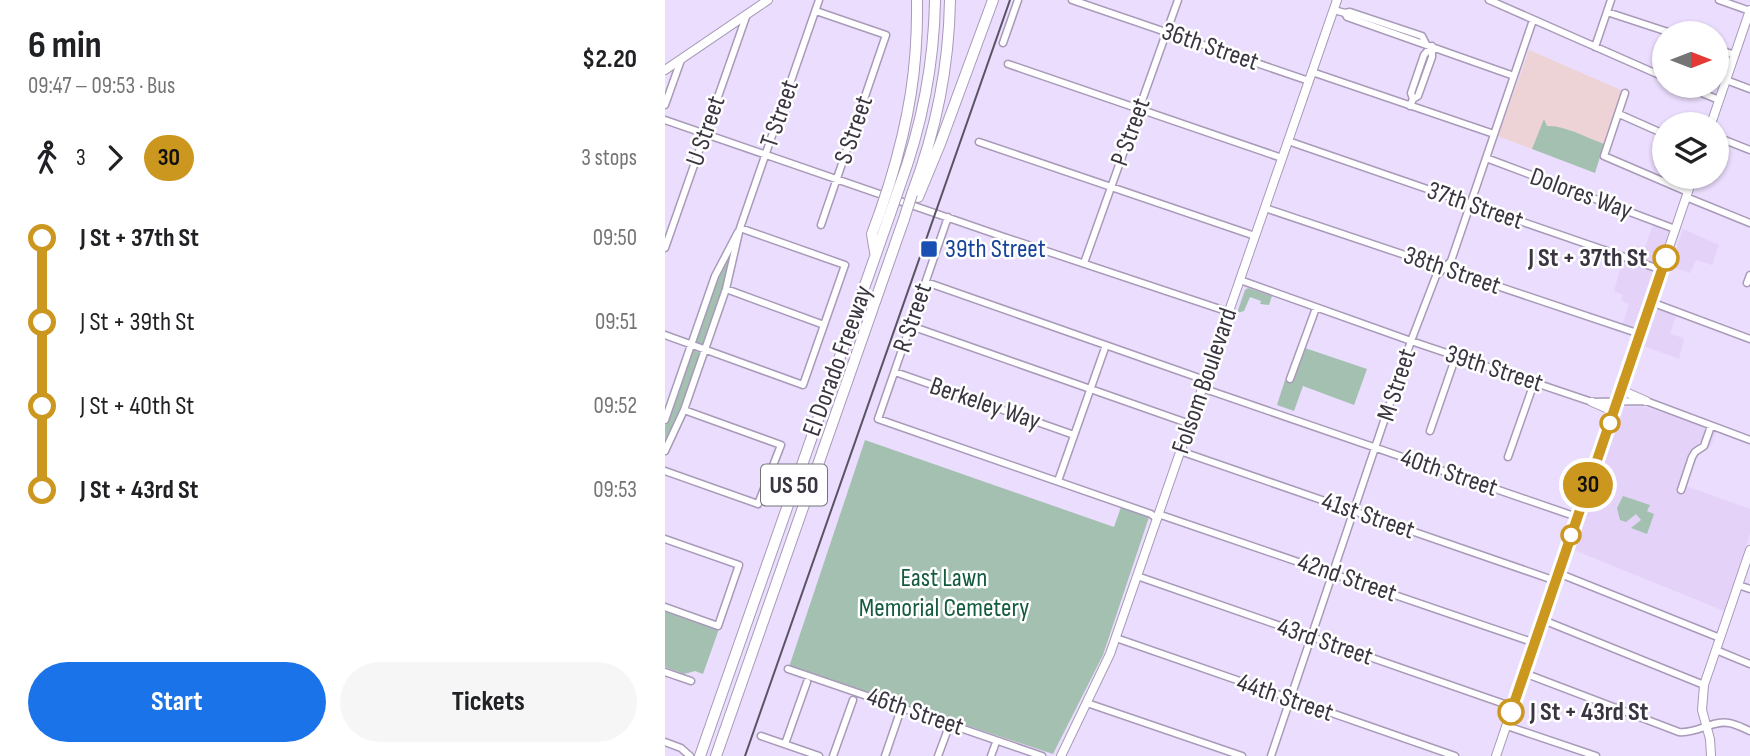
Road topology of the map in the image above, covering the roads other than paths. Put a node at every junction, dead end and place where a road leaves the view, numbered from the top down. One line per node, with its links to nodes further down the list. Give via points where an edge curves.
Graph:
1 (768, 0): 17 (main road)
2 (819, 0): 14 (street, T Street)
3 (917, 0): 55 (highway, via 913,92)
4 (935, 0): 55 (highway, El Dorado Freeway / US 50, via 932,64 922,119)
5 (950, 0): 59 (highway, via 937,117)
6 (993, 0): 59 (highway, via 940,144)
7 (1018, 0): 21 (street)
8 (1072, 0): 20 (street, 36th Street)
9 (1178, 0): 20 (street, P Street)
10 (1489, 0): 18 (street)
11 (1611, 0): 16 (street)
12 (1719, 0): 15 (street)
13 (1334, 3): 22 (street, via 1345,13 1422,36); 32 (main road, Folsom Boulevard)
14 (815, 10): 51 (street, T Street); 54 (street, S Street, via 886,35)
15 (1750, 10): 25 (main road)
16 (1607, 12): 19 (street); 23 (street)
17 (747, 15): 26 (main road); 45 (street, U Street)
18 (1533, 20): 23 (street); 31 (street, M Street)
19 (1652, 27)
20 (1167, 32): 32 (street, 36th Street); 40 (street, P Street)
21 (1003, 43)
22 (1429, 45): 31 (street); 38 (street, via 1432,57)
23 (1595, 47): 29 (street)
24 (1729, 53): 25 (street)
25 (1735, 55): 30 (main road)
26 (682, 58): 28 (main road); 39 (street)
27 (1008, 64): 40 (street)
28 (665, 70)
29 (1652, 72)
30 (1729, 72)
31 (1514, 76): 46 (street, M Street)
32 (1310, 77): 38 (street, 36th Street); 47 (main road, Folsom Boulevard)
33 (1729, 81): 34 (street)
34 (1750, 89)
35 (1625, 93): 42 (street)
36 (1714, 98): 37 (street)
37 (1719, 100): 41 (main road)
38 (1412, 103): 46 (street, 36th Street)
39 (665, 105)
40 (1139, 110): 52 (street); 56 (street, P Street)
41 (1715, 112)
42 (1619, 114): 44 (street); 58 (street, via 1604,156)
43 (665, 120): 45 (street)
44 (1652, 129)
45 (705, 134): 51 (street); 68 (street, U Street)
46 (1494, 134): 53 (street, M Street)
47 (1288, 141): 52 (main road, Folsom Boulevard); 60 (street, 37th Street)
48 (979, 142): 56 (street)
49 (1729, 142): 50 (street)
50 (1750, 150)
51 (765, 154): 54 (street); 65 (street, T Street)
52 (1282, 158): 61 (main road, Folsom Boulevard)
53 (1486, 158): 60 (street, M Street); 66 (street, Dolores Way)
54 (837, 179): 62 (street); 64 (street, S Street)
55 (894, 186): 153 (highway, El Dorado Freeway / US 50, bridge, via 876,255)
56 (1112, 187): 67 (street); 69 (street, P Street)
57 (1689, 189): 58 (main road)
58 (1687, 194): 63 (street); 66 (main road)
59 (915, 195): 154 (highway, El Dorado Freeway / US 50)
60 (1470, 204): 70 (street, M Street, via 1451,261); 71 (street, 37th Street)
61 (1265, 208): 67 (main road, Folsom Boulevard); 70 (street, 38th Street)
62 (948, 217): 69 (street); 74 (street, R Street)
63 (1750, 223)
64 (821, 225)
65 (740, 228): 76 (street, T Street); 80 (street, via 845,265); 86 (street, T Street, via 720,264)
66 (1675, 229): 71 (main road)
67 (1255, 236): 73 (main road, Folsom Boulevard)
68 (665, 248)
69 (1084, 263): 79 (street)
70 (1443, 268): 82 (street, 38th Street); 85 (street, M Street)
71 (1662, 270): 77 (main road)
72 (1750, 275): 75 (street)
73 (1240, 280): 78 (street, 39th Street); 79 (main road, Folsom Boulevard)
74 (926, 282): 81 (street, R Street); 87 (street, 40th Street)
75 (1747, 283)
76 (726, 289): 80 (street); 88 (street, T Street)
77 (1651, 302): 82 (main road); 84 (street)
78 (1316, 308): 85 (street, 39th Street); 91 (street)
79 (1229, 312): 93 (main road, Folsom Boulevard)
80 (824, 325): 88 (street, via 803,385)
81 (911, 326): 90 (street, R Street); 94 (street)
82 (1640, 334): 95 (main road)
83 (665, 335): 86 (street)
84 (1750, 340)
85 (1411, 341): 89 (street, 39th Street); 108 (street, M Street)
86 (691, 345): 88 (street); 102 (street, T Street)
87 (1105, 345): 93 (street, 40th Street); 94 (street)
88 (705, 349): 99 (street, T Street)
89 (1456, 356): 92 (street, 39th Street); 105 (street)
90 (895, 372): 101 (street, R Street); 106 (street, Berkeley Way)
91 (1290, 379)
92 (1534, 383): 97 (street, 39th Street); 111 (street)
93 (1203, 384): 103 (main road, Folsom Boulevard); 108 (street, 40th Street)
94 (1090, 389): 103 (street); 106 (street)
95 (1621, 390): 96 (main road); 98 (main road)
96 (1646, 401): 98 (street, 39th Street); 104 (street, 39th Street)
97 (1592, 402): 98 (street, 39th Street); 100 (main road)
98 (1617, 402): 100 (main road)
99 (684, 411): 109 (street, T Street); 112 (street, via 781,445 758,504)
100 (1613, 411): 117 (main road)
101 (878, 419): 113 (street, 42nd Street)
102 (665, 420)
103 (1190, 424): 110 (main road, Folsom Boulevard)
104 (1711, 426): 107 (street, 39th Street); 114 (street, via 1704,446 1692,457)
105 (1430, 431)
106 (1074, 435): 113 (street)
107 (1750, 440)
108 (1376, 448): 115 (street, M Street); 117 (street, 40th Street)
109 (665, 451)
110 (1180, 451): 115 (street, 41st Street); 116 (main road, Folsom Boulevard)
111 (1508, 457)
112 (665, 471)
113 (1058, 481): 116 (street, 42nd Street)
114 (1681, 489)
115 (1354, 511): 120 (street, M Street); 122 (street, 41st Street)
116 (1158, 516): 120 (street, 42nd Street); 121 (main road, Folsom Boulevard)
117 (1577, 517): 122 (main road)
118 (665, 539): 125 (street, via 739,565 718,626)
119 (1750, 550): 123 (main road)
120 (1333, 574): 127 (street, M Street); 130 (street, 42nd Street)
121 (1137, 576): 127 (street, 43rd Street); 128 (main road, Folsom Boulevard)
122 (1557, 577): 126 (main road); 129 (street, 41st Street)
123 (1738, 585): 124 (street); 129 (main road)
124 (1750, 589)
125 (665, 607)
126 (1543, 620): 130 (main road); 138 (street)
127 (1311, 637): 140 (street, M Street); 142 (street, 43rd Street)
128 (1116, 638): 140 (street, 44th Street); 141 (main road, Folsom Boulevard)
129 (1720, 638): 131 (main road)
130 (1535, 643): 135 (main road)
131 (1716, 650): 132 (street); 138 (main road)
132 (1750, 664)
133 (789, 669): 160 (street, 46th Street)
134 (665, 672): 136 (street)
135 (1524, 673): 142 (main road); 145 (street, via 1679,732)
136 (691, 681)
137 (807, 682): 150 (street)
138 (1704, 685): 145 (main road, via 1702,710)
139 (853, 700): 156 (street)
140 (1290, 700): 163 (street, M Street); 164 (street, 44th Street)
141 (1087, 703): 161 (main road, Folsom Boulevard); 162 (street)
142 (1513, 706): 144 (main road)
143 (899, 715): 157 (street)
144 (1507, 726): 165 (main road); 166 (street)
145 (1708, 726): 147 (street, via 1728,722); 167 (main road)
146 (948, 729): 158 (street)
147 (1750, 731)
148 (761, 736): 150 (street)
149 (665, 741): 152 (street)
150 (785, 744): 155 (street)
151 (995, 746): 159 (street)
152 (690, 756)
153 (700, 756)
154 (716, 756)
155 (819, 756)
156 (833, 756)
157 (885, 756)
158 (938, 756)
159 (991, 756)
160 (1042, 756)
161 (1061, 756)
162 (1242, 756)
163 (1271, 756)
164 (1455, 756)
165 (1496, 756)
166 (1595, 756)
167 (1711, 756)

